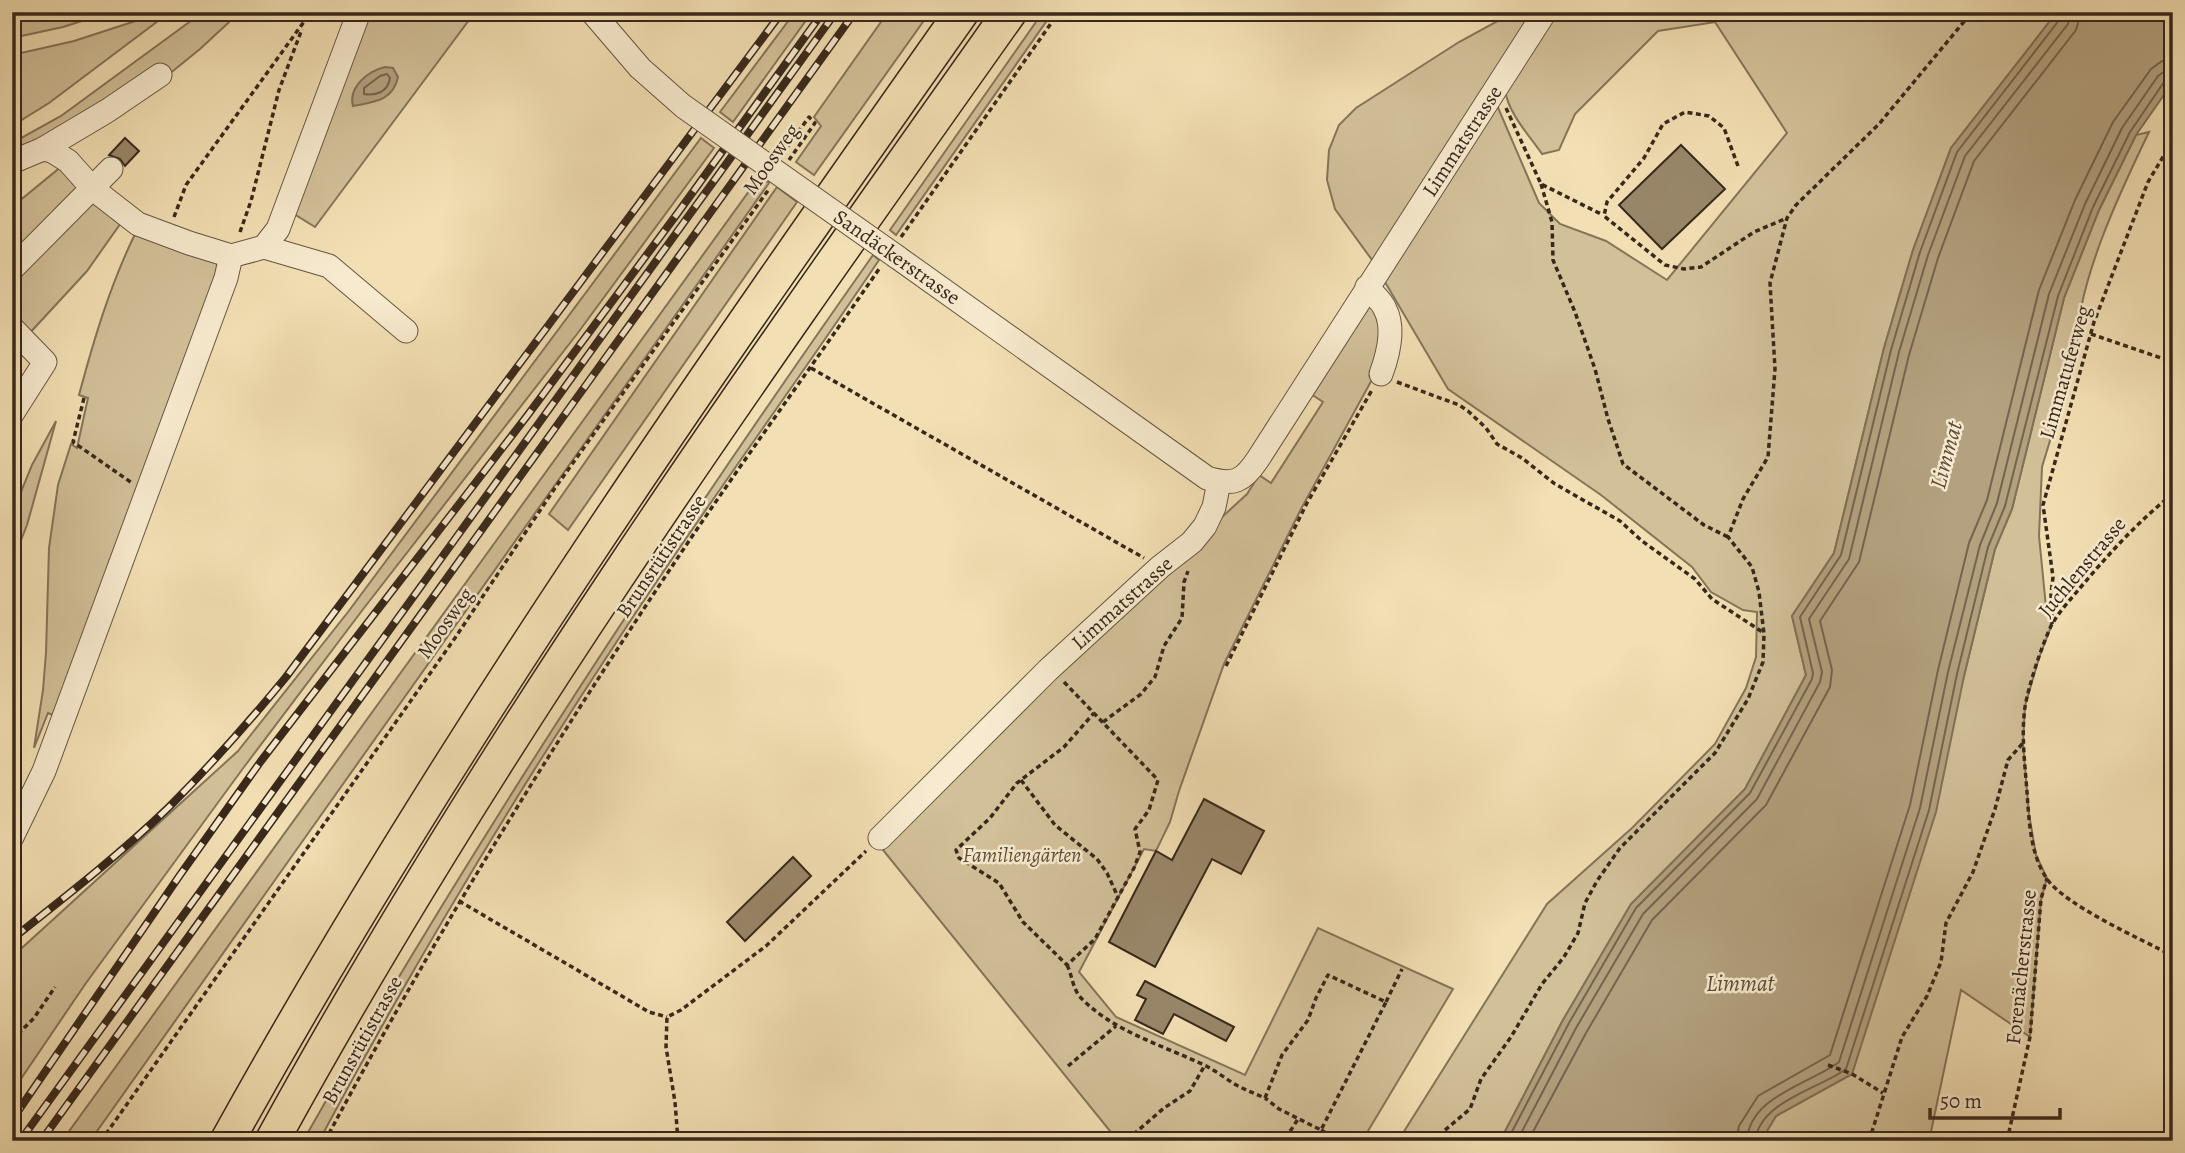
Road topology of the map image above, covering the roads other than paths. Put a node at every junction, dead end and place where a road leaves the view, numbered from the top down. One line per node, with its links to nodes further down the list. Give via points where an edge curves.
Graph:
1 (359, 12): 11 (street, via 278,229)
2 (592, 12): 19 (street, Sandäckerstrasse, bridge, via 640,68 683,106 890,258)
3 (962, 12): 22 (highway, via 534,633 350,927)
4 (1010, 12): 23 (highway, via 783,335 567,655 425,879)
5 (1545, 12): 14 (street, Limmatstrasse)
6 (160, 75): 7 (street)
7 (43, 149): 8 (street); 10 (street, via 68,162)
8 (12, 162)
9 (111, 169): 10 (street)
10 (93, 189): 12 (street, via 138,224); 13 (street)
11 (264, 247): 12 (street); 16 (street, via 329,266)
12 (231, 256): 20 (street, via 44,771)
13 (12, 269)
14 (1367, 287): 17 (street, via 1385,309 1390,330); 19 (street, Limmatstrasse, via 1248,474 1237,481)
15 (12, 328): 18 (street, via 46,362)
16 (406, 331)
17 (1381, 374)
18 (12, 414)
19 (1219, 482): 21 (street, Limmatstrasse, via 1214,507 1192,542 1051,667)
20 (12, 837)
21 (880, 838)
22 (227, 1141)
23 (272, 1141)

